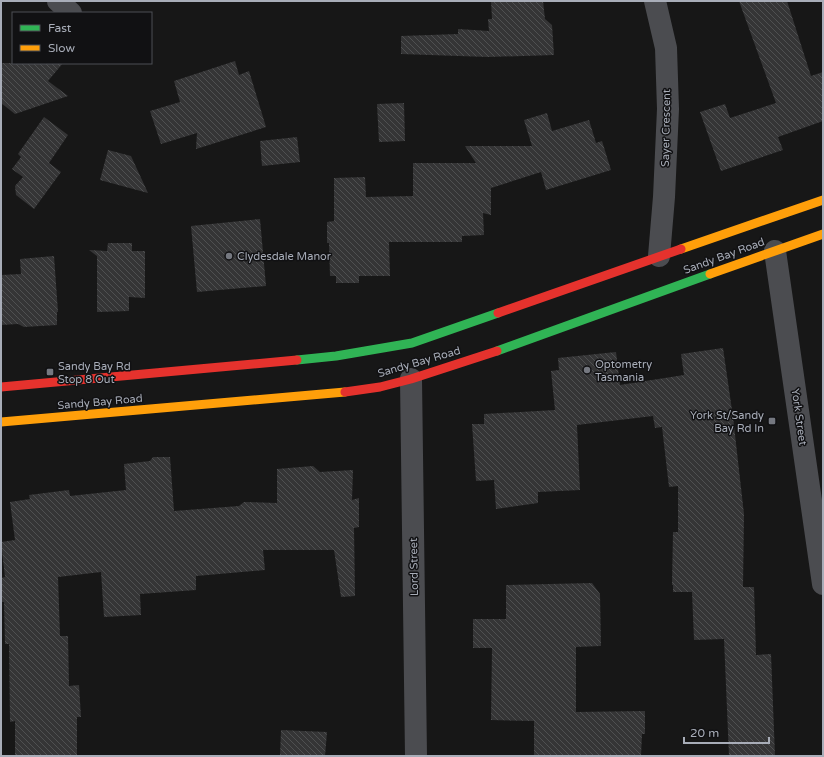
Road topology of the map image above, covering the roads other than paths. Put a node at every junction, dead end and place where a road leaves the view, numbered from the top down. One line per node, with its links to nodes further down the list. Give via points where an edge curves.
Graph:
1 (58, 1): 3 (street)
2 (655, 1): 7 (street, Sayer Crescent, via 666,48 668,109)
3 (70, 12)
4 (823, 200): 7 (main road, Sandy Bay Road, via 768,222)
5 (823, 234): 6 (main road, Sandy Bay Road)
6 (774, 248): 8 (main road, Sandy Bay Road, via 493,352); 11 (street, York Street)
7 (659, 256): 9 (main road, Sandy Bay Road, via 412,346 336,356)
8 (412, 375): 10 (main road, Sandy Bay Road, via 380,387 327,394); 12 (street, Lord Street)
9 (1, 387)
10 (1, 422)
11 (823, 584)
12 (416, 756)

